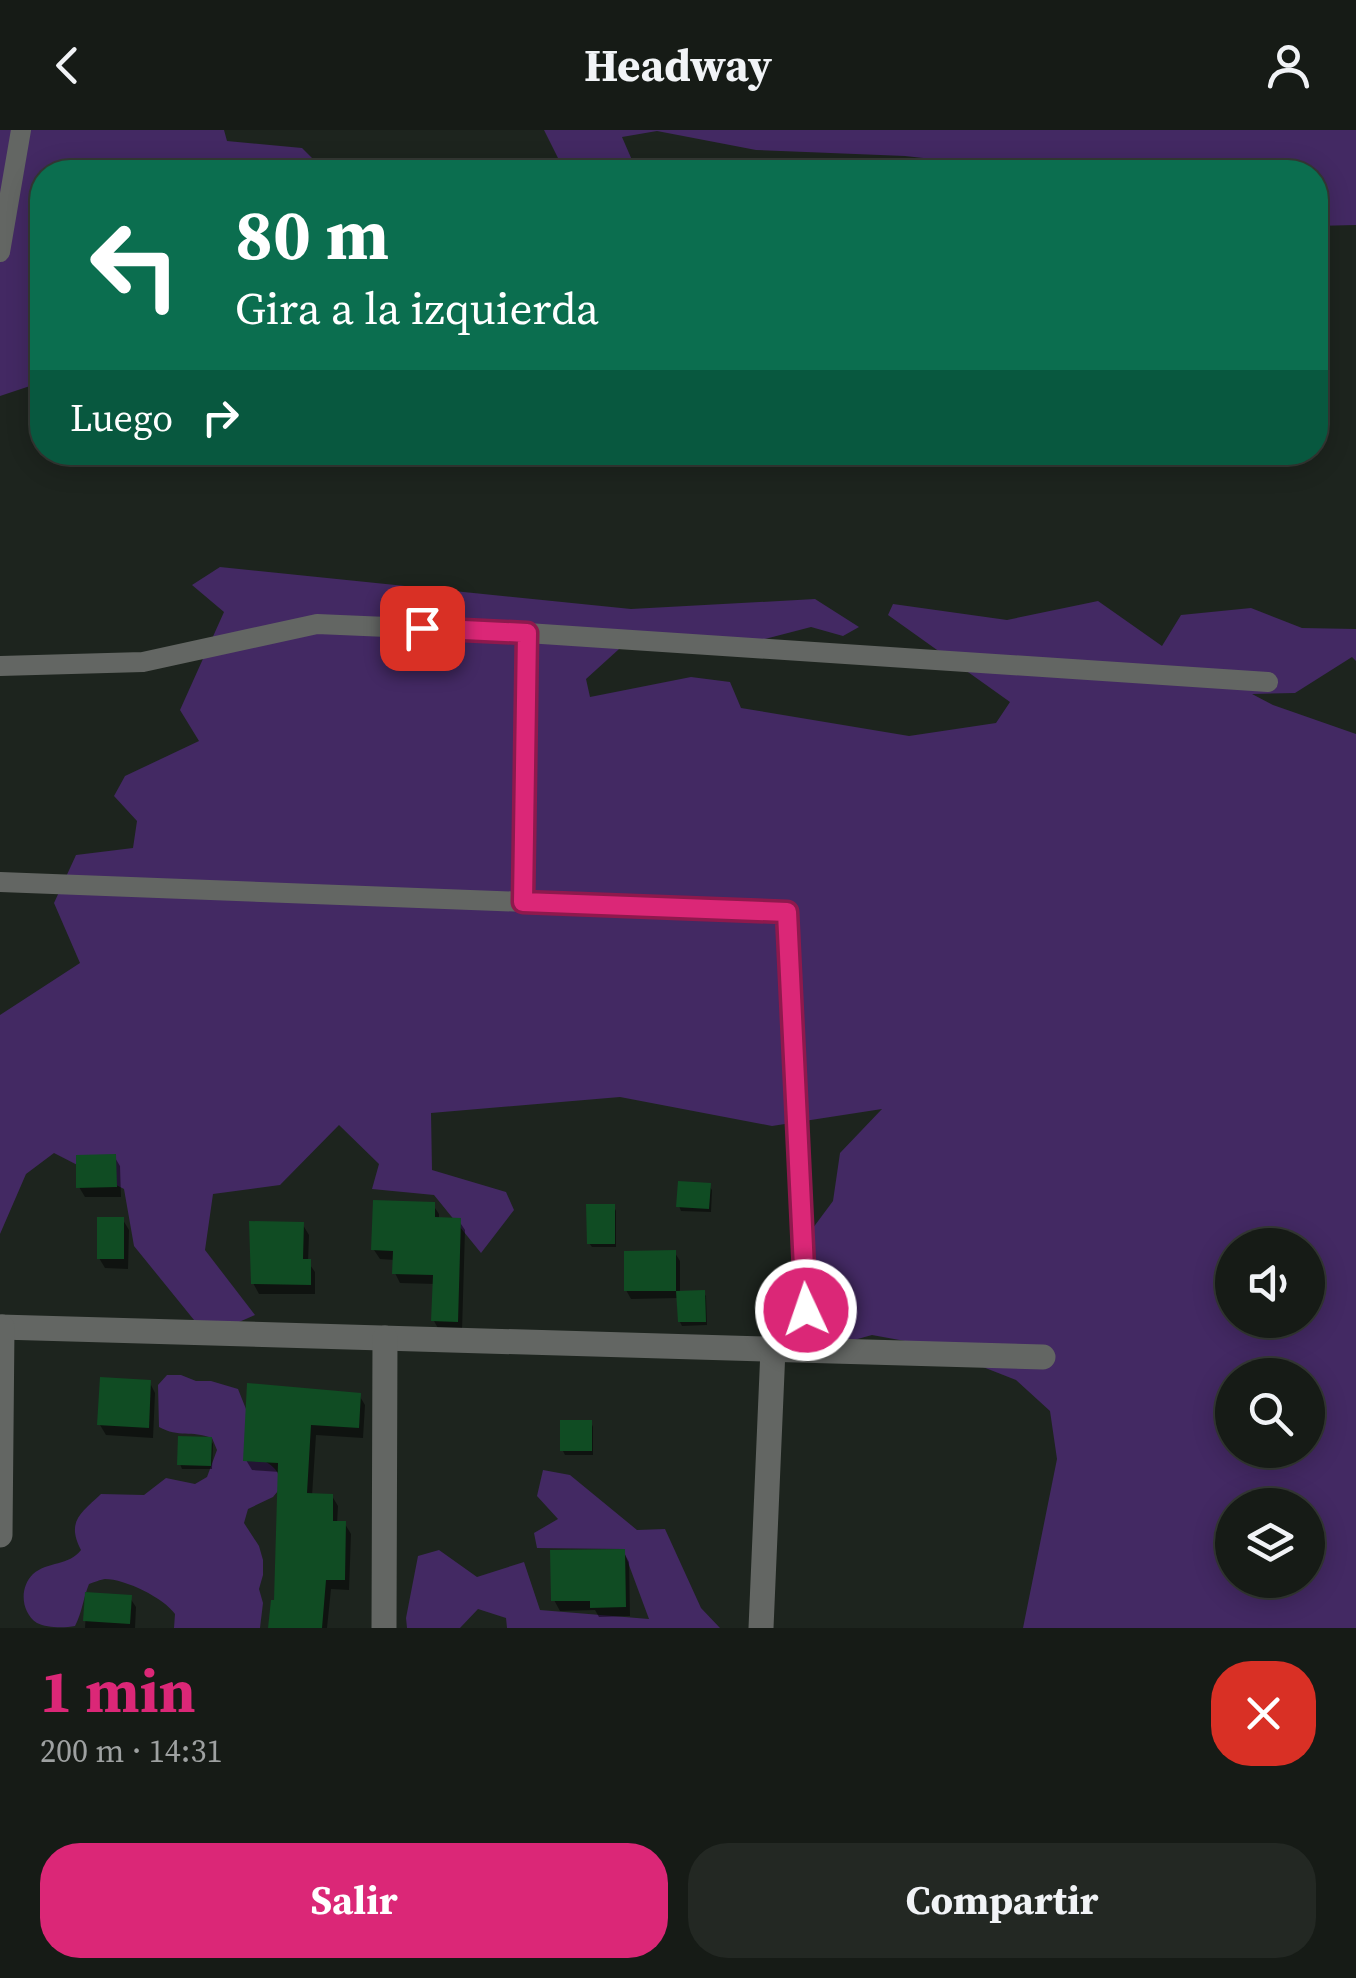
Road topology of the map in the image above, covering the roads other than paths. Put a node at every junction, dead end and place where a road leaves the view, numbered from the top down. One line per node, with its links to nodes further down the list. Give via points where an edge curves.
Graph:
1 (21, 130): 2 (lane)
2 (0, 252)
3 (527, 633): 4 (lane, via 317,624 143,662); 5 (lane); 7 (lane)
4 (0, 666)
5 (1268, 682)
6 (0, 882): 7 (lane)
7 (523, 902): 11 (lane, via 787,912)
8 (1, 1327): 9 (street); 13 (street)
9 (385, 1338): 10 (street); 14 (street)
10 (772, 1349): 11 (street); 15 (street)
11 (808, 1350): 12 (street)
12 (1044, 1357)
13 (0, 1534)
14 (384, 1628)
15 (761, 1628)

